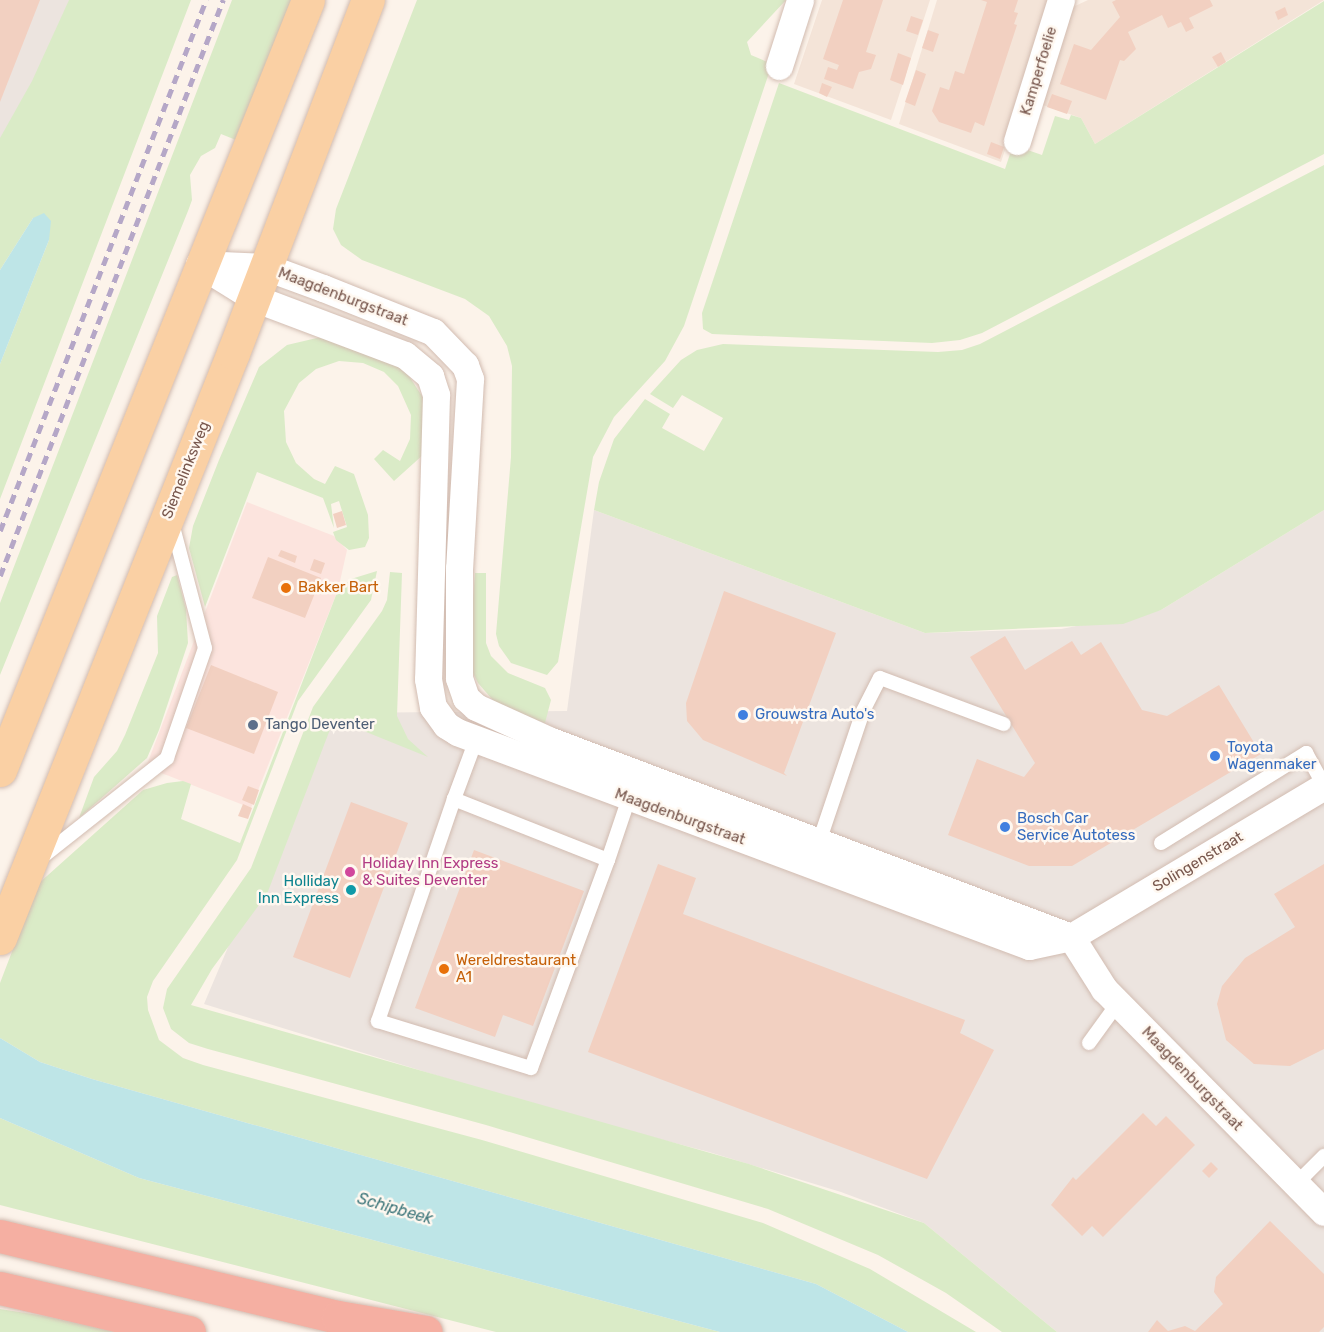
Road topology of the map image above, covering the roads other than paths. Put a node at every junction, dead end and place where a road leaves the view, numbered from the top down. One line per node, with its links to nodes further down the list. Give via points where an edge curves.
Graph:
1 (308, 0): 7 (main road)
2 (368, 0): 8 (main road, Siemelinksweg)
3 (800, 0): 5 (street)
4 (1061, 0): 6 (street, Kamperfoelie)
5 (779, 66)
6 (1017, 141)
7 (199, 264): 8 (street, Maagdenburgstraat); 9 (street, Maagdenburgstraat); 15 (main road)
8 (266, 267): 9 (main road, Siemelinksweg); 12 (street, Maagdenburgstraat, via 433,332 465,365 470,379)
9 (254, 298): 10 (main road, Siemelinksweg); 11 (street, Maagdenburgstraat, via 405,355 430,376 436,395)
10 (169, 512): 22 (main road, Siemelinksweg); 22 (lane, via 205,648 167,758)
11 (432, 566): 12 (street); 14 (street, Maagdenburgstraat, via 430,696 446,725)
12 (459, 568): 16 (street, Maagdenburgstraat, via 459,678 466,698 487,714)
13 (1004, 724): 19 (lane, via 880,678 863,711)
14 (476, 740): 16 (street, Maagdenburgstraat); 18 (lane)
15 (0, 770)
16 (633, 785): 19 (street, Maagdenburgstraat); 21 (lane); 23 (street, Maagdenburgstraat, via 1029,946)
17 (1324, 786): 20 (lane, via 1305,753); 23 (street, Solingenstraat)
18 (454, 799): 21 (lane); 21 (lane, via 378,1021 531,1068)
19 (819, 842): 23 (street, Maagdenburgstraat)
20 (1161, 843)
21 (608, 861)
22 (27, 869): 24 (main road, Siemelinksweg)
23 (1071, 937): 25 (street, Maagdenburgstraat, via 1104,989)
24 (0, 938)
25 (1118, 1003): 26 (lane); 28 (street, Maagdenburgstraat)
26 (1089, 1043)
27 (1324, 1156): 28 (lane)
28 (1296, 1184): 29 (street, Maagdenburgstraat)
29 (1324, 1212)
30 (0, 1236): 32 (highway)
31 (7, 1291): 33 (highway)
32 (338, 1317): 34 (highway, via 315,1323); 35 (highway)
33 (189, 1332)
34 (309, 1332)
35 (426, 1332)

